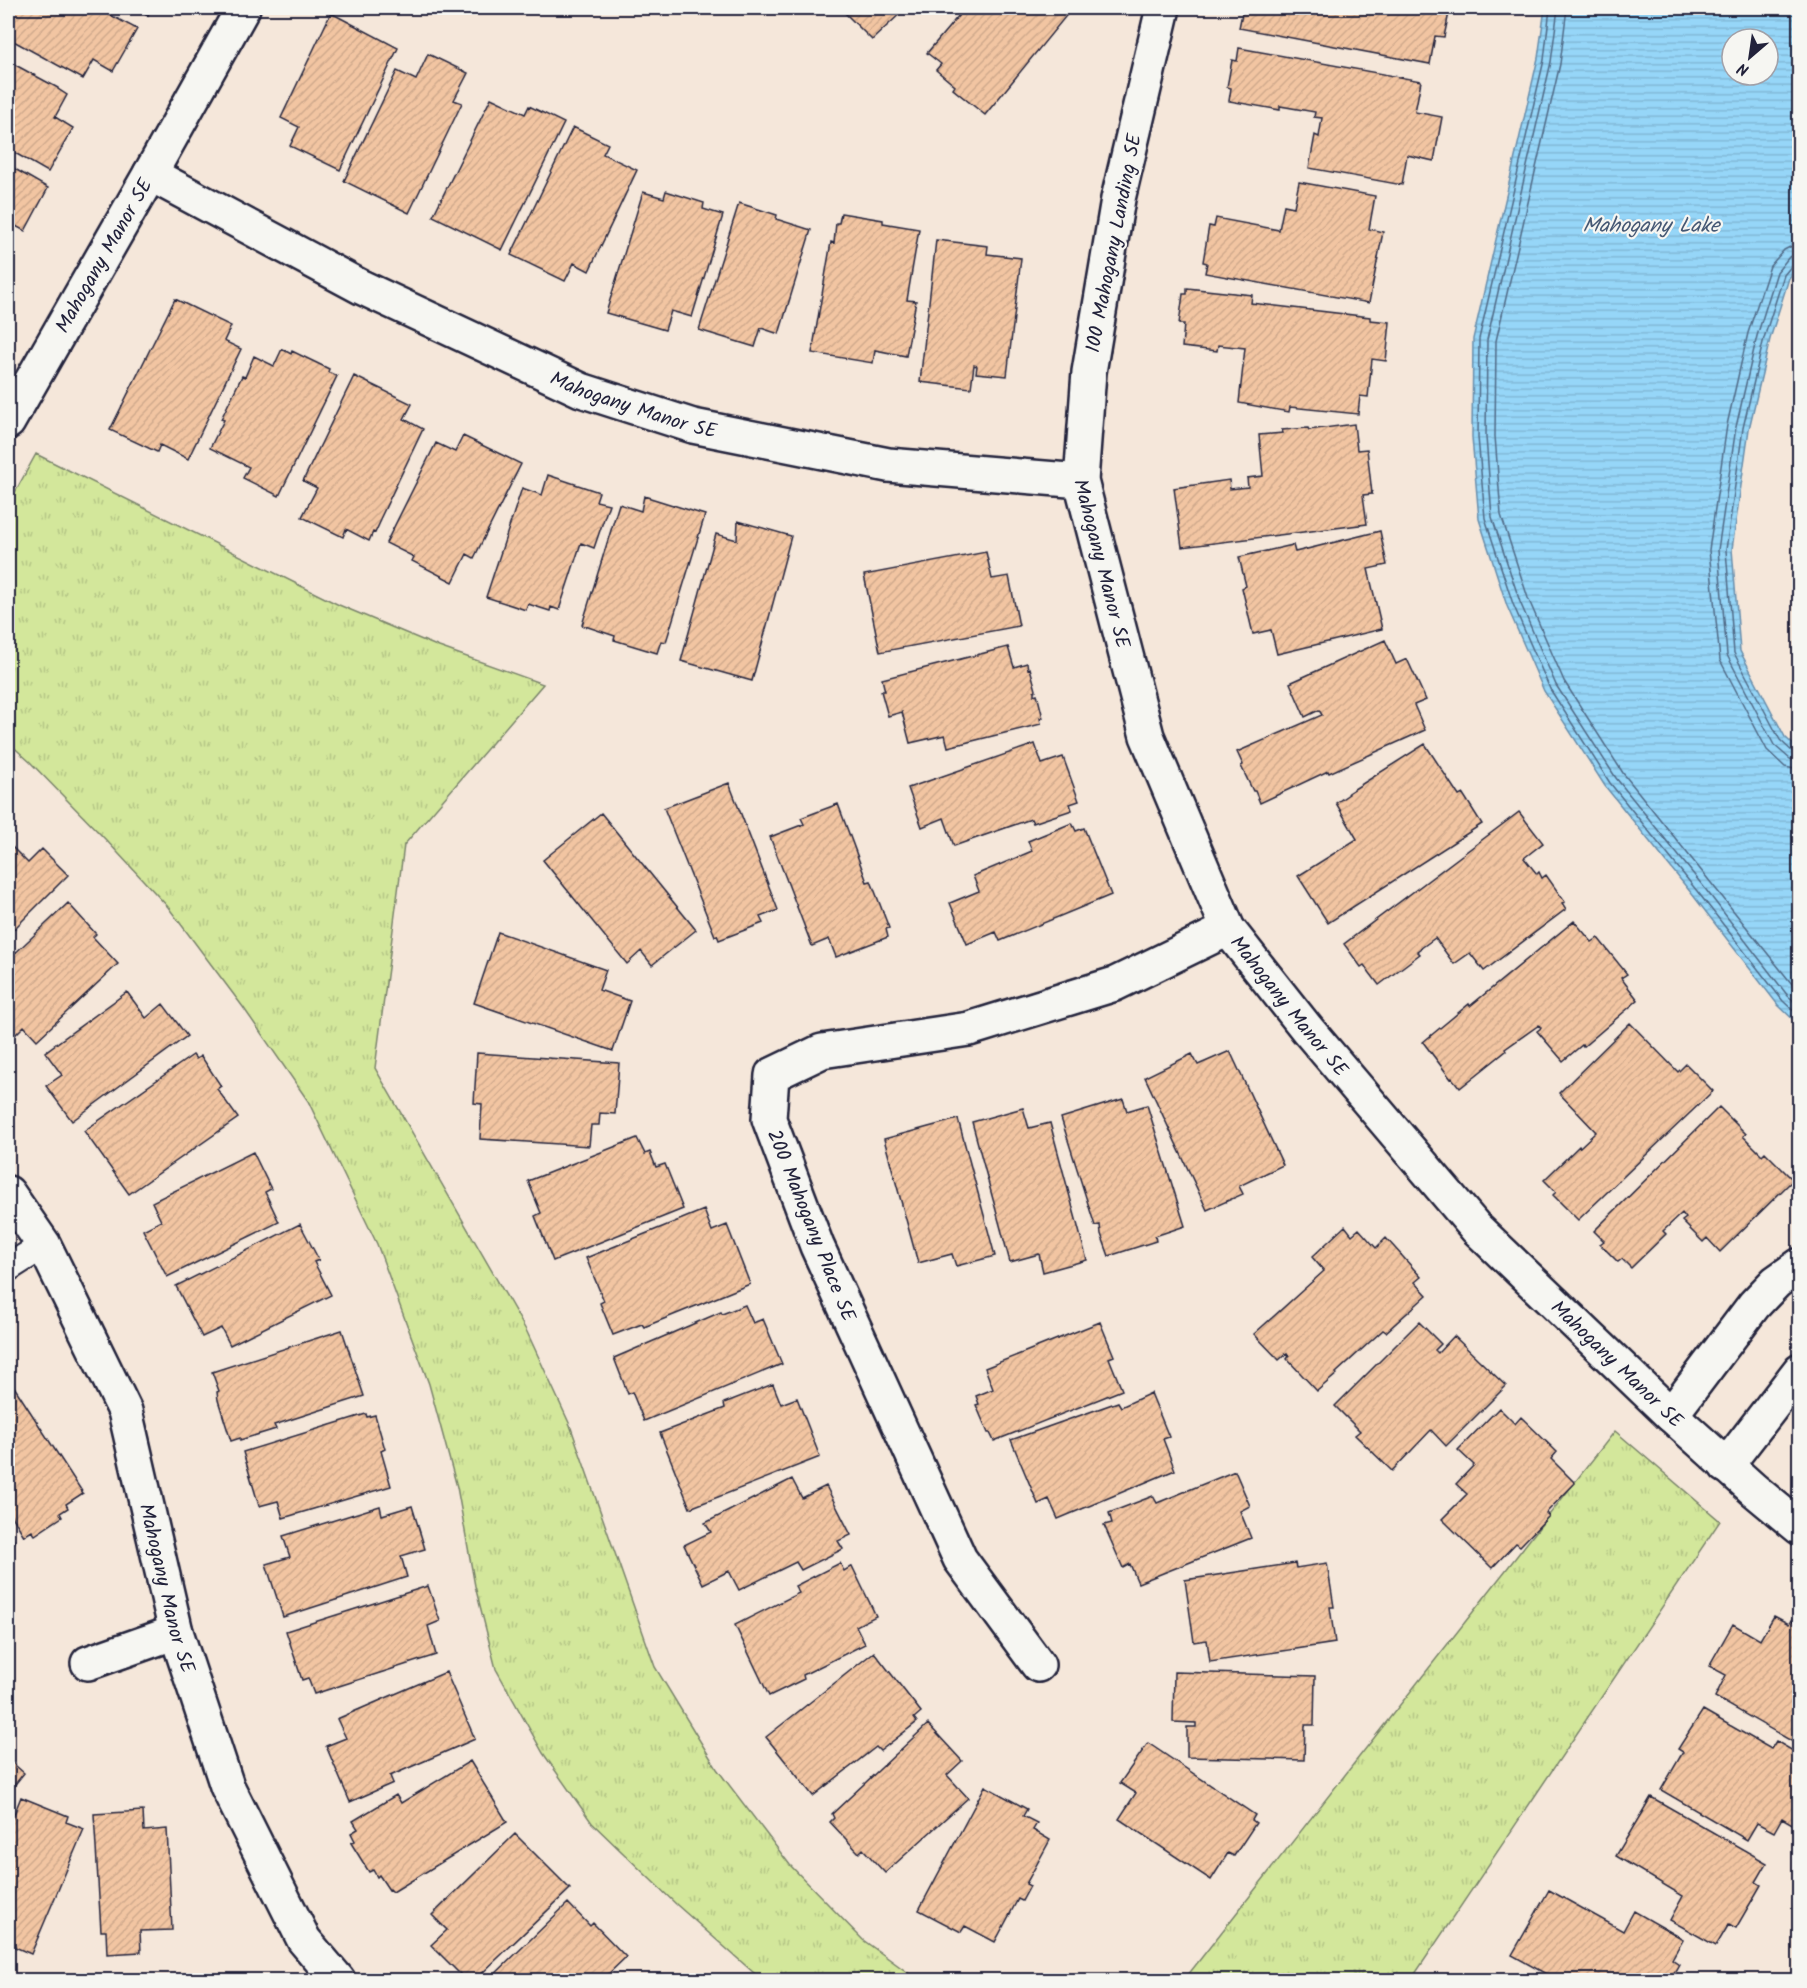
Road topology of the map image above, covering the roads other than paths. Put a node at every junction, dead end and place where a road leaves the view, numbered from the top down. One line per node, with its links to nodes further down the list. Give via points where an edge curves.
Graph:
1 (243, 8): 3 (street)
2 (1163, 8): 5 (street, 100 Mahogany Landing SE, via 1118,199 1089,372)
3 (150, 174): 4 (street, Mahogany Manor SE); 5 (street, Mahogany Manor SE, via 361,287 581,390 693,426 888,465)
4 (8, 422)
5 (1081, 481): 6 (street, Mahogany Manor SE, via 1147,736)
6 (1228, 928): 12 (street, Mahogany Manor SE, via 1307,1029 1476,1228); 17 (street, 200 Mahogany Place SE, via 1115,984 969,1029 822,1051 772,1075 769,1119 817,1246 960,1559)
7 (8, 1193): 8 (street, Mahogany Manor SE)
8 (44, 1245): 10 (lane); 15 (street, Mahogany Manor SE, via 126,1411)
9 (1800, 1265): 12 (street, via 1754,1305)
10 (8, 1268)
11 (1800, 1370): 13 (street)
12 (1671, 1415): 13 (street, Mahogany Manor SE)
13 (1726, 1466): 14 (street, Mahogany Manor SE)
14 (1800, 1528)
15 (176, 1632): 16 (street); 18 (street, Mahogany Manor SE, via 227,1786 304,1940)
16 (88, 1663)
17 (1038, 1665)
18 (338, 1980)

